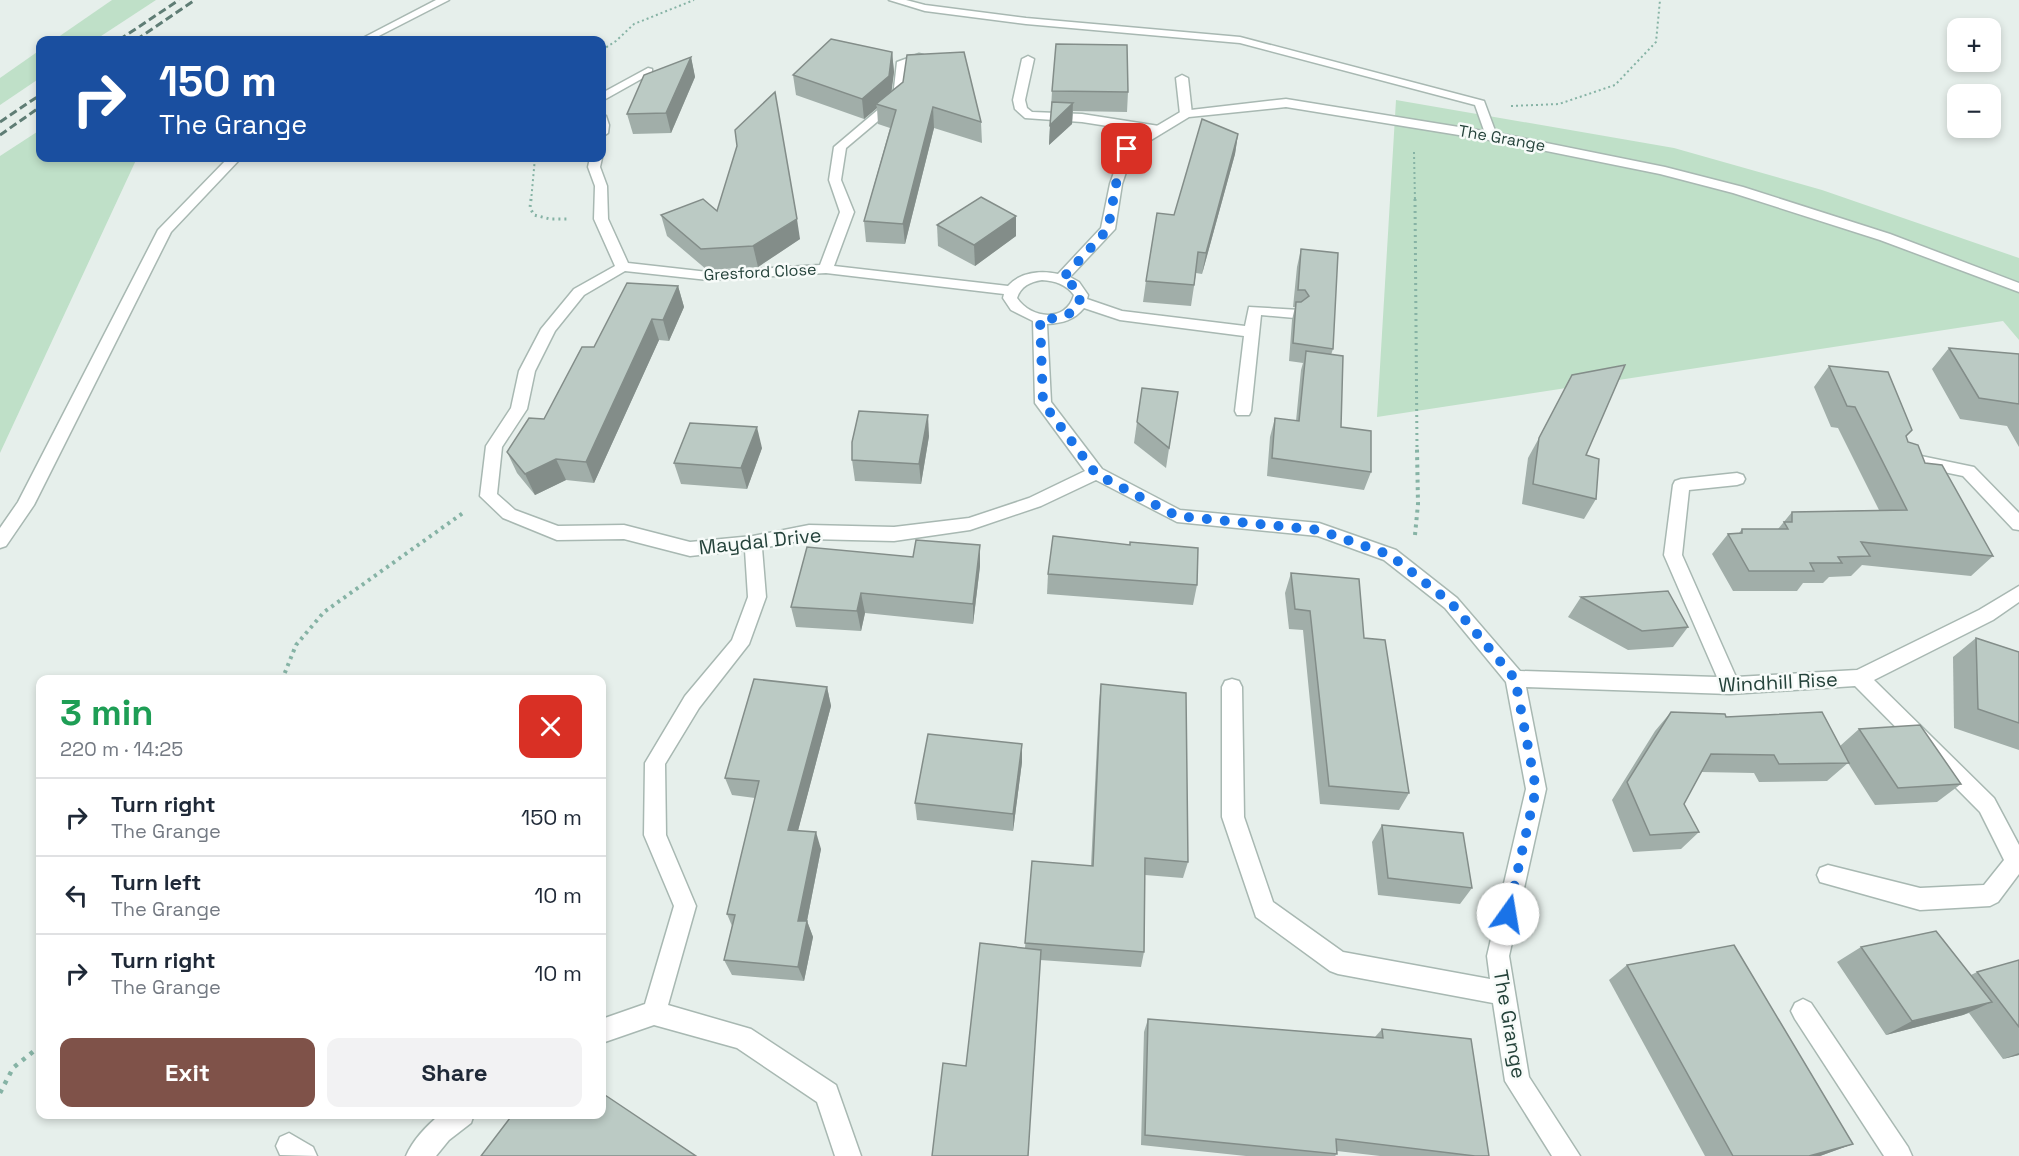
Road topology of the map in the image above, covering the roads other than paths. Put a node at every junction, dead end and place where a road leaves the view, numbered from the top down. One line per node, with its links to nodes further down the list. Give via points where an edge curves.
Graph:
1 (444, 0): 3 (street)
2 (894, 0): 11 (street, via 1026,21 1240,40 1480,103)
3 (372, 36)
4 (919, 57): 15 (street, via 901,64 899,98 840,147 835,180 847,212)
5 (1028, 59): 10 (street, via 1019,100 1021,109 1029,115 1082,118)
6 (648, 71): 8 (street)
7 (1182, 78): 9 (street)
8 (606, 96)
9 (1186, 114): 10 (street, The Grange); 11 (street, The Grange, via 1286,103)
10 (1159, 130): 16 (street, The Grange, via 1127,149 1108,229)
11 (1491, 136): 17 (street, The Grange, via 1661,170 1738,190 1886,237)
12 (231, 162): 28 (street, via 165,230 25,505)
13 (595, 162): 14 (street, via 601,186 601,219)
14 (623, 267): 15 (street, Gresford Close, via 708,276); 29 (street, Maydal Drive, via 579,291 548,329 528,371 519,410 494,446 488,496 509,514 557,533 624,532 690,549)
15 (826, 269): 18 (street, Gresford Close)
16 (1062, 279): 18 (street, via 1032,277); 19 (street, via 1077,288)
17 (2019, 288)
18 (1012, 291): 21 (street, via 1010,298 1019,312)
19 (1080, 302): 21 (street, via 1062,317); 22 (street, via 1120,315)
20 (1294, 313): 22 (street, via 1254,310)
21 (1040, 319): 25 (street, The Grange, via 1043,403)
22 (1252, 332): 23 (street)
23 (1243, 411)
24 (1910, 460): 27 (street, via 1968,471)
25 (1096, 474): 29 (street, Maydal Drive, via 1035,502 970,524 894,534 809,532); 32 (street, The Grange, via 1177,516 1319,530 1390,555 1451,603)
26 (1737, 479): 33 (street, via 1681,485 1674,555)
27 (2019, 524)
28 (0, 541)
29 (753, 543): 38 (street, via 757,597 740,644 692,702 655,763 655,835 685,906)
30 (2019, 593): 31 (street, Windhill Rise, via 1986,615)
31 (1859, 678): 33 (street, Windhill Rise); 35 (street, via 1987,805 2016,861 1990,895 1920,899)
32 (1515, 679): 33 (street, Windhill Rise); 36 (street, The Grange, via 1536,789 1498,956)
33 (1730, 686)
34 (1232, 687): 36 (street, via 1233,817 1264,909 1338,963)
35 (1828, 875)
36 (1504, 993): 43 (street, The Grange, via 1517,1081)
37 (1803, 1011): 44 (street)
38 (654, 1013): 39 (street); 42 (street, via 743,1037 827,1095)
39 (606, 1030)
40 (456, 1119): 41 (street)
41 (419, 1156)
42 (848, 1156)
43 (1567, 1156)
44 (1899, 1156)

